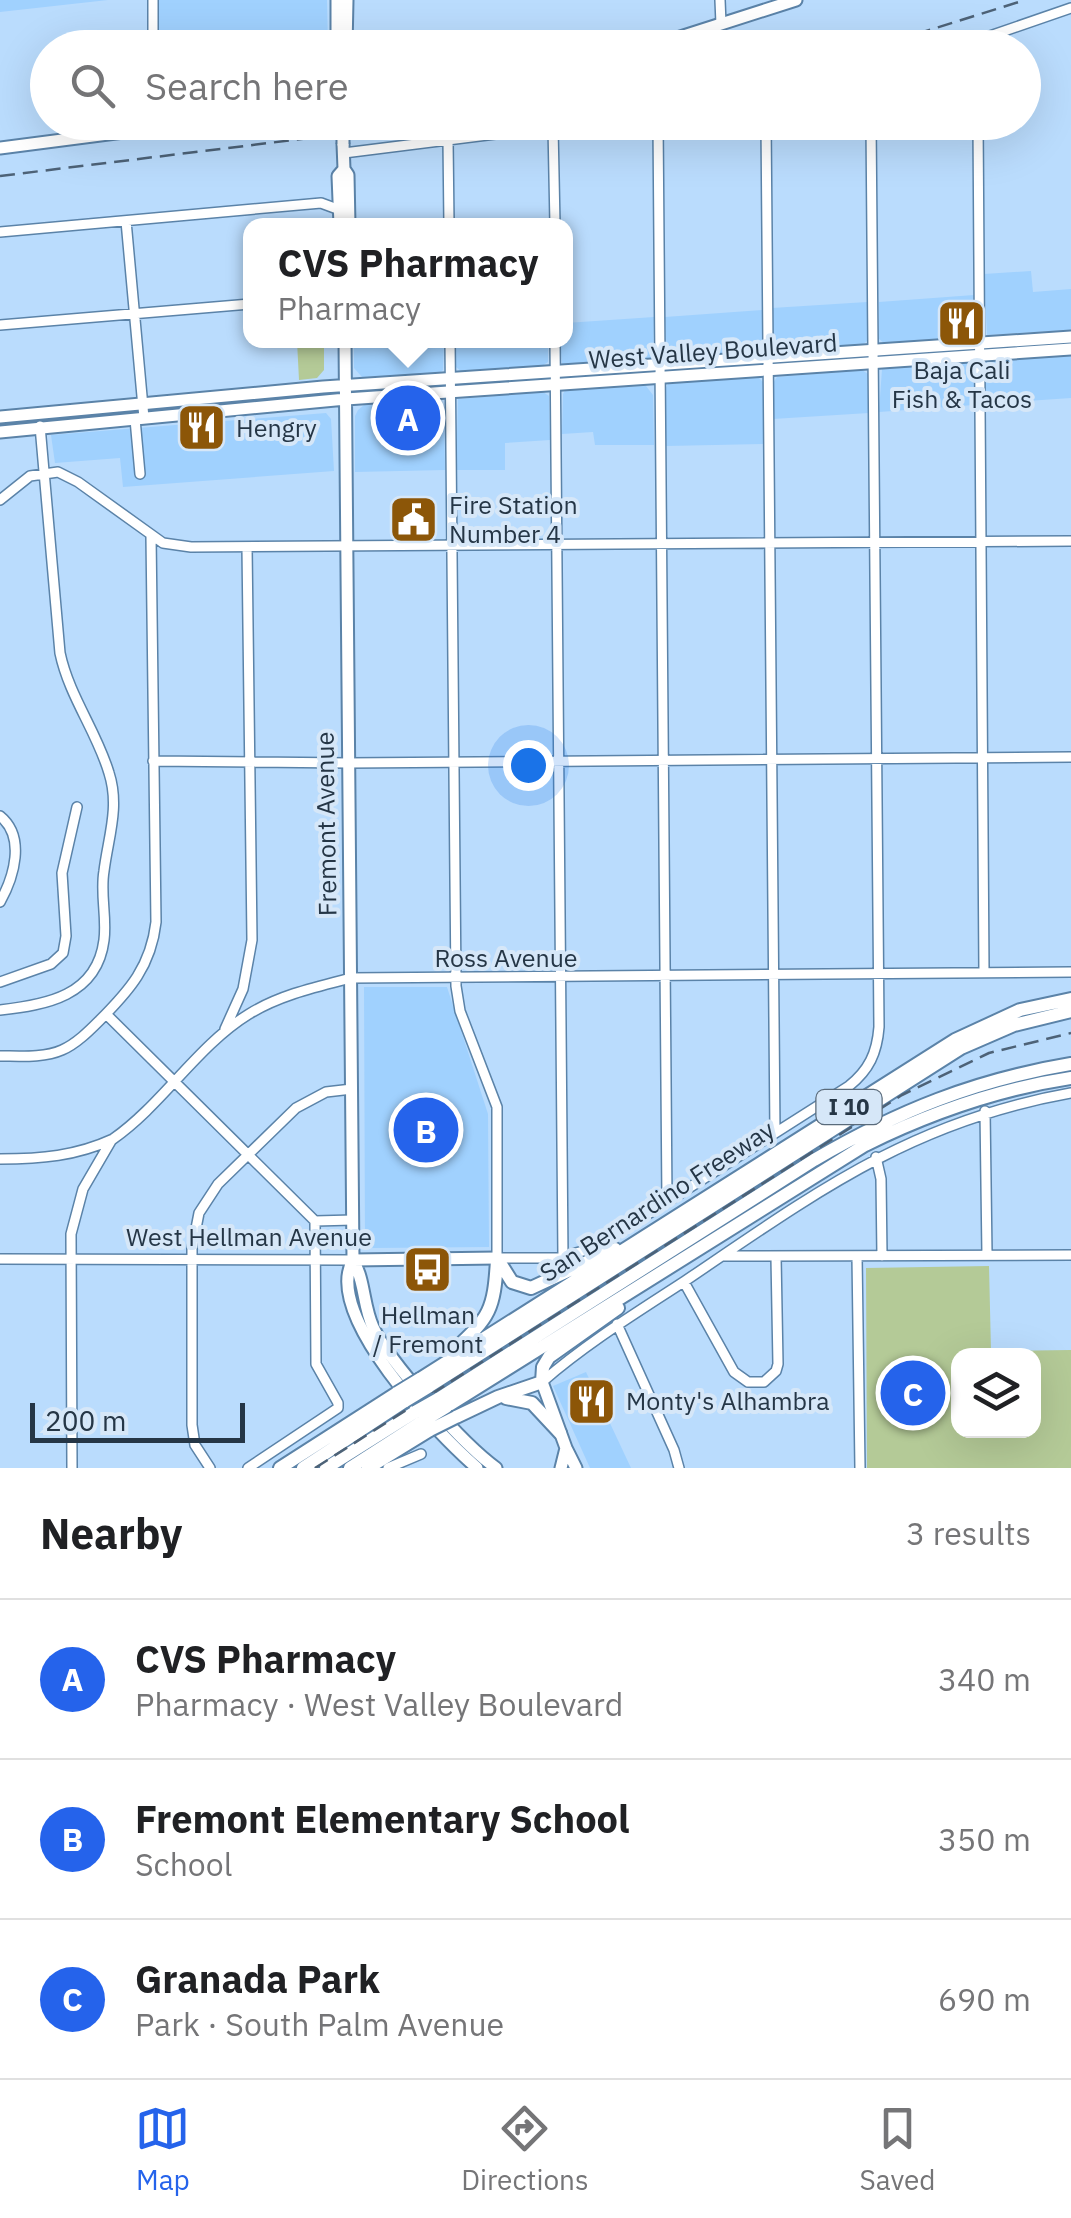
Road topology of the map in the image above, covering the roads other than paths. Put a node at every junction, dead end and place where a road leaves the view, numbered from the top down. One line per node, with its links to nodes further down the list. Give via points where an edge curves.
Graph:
1 (153, 0): 8 (street)
2 (337, 0): 9 (main road)
3 (346, 0): 10 (main road)
4 (720, 0): 7 (street)
5 (796, 0): 7 (main road)
6 (1071, 8): 12 (street)
7 (720, 24): 11 (main road)
8 (153, 30)
9 (337, 30)
10 (346, 30)
11 (702, 30)
12 (1015, 30)
13 (56, 140): 21 (main road)
14 (343, 140): 22 (main road, bridge)
15 (448, 140): 22 (street); 27 (street)
16 (553, 140): 28 (street)
17 (658, 140): 42 (street)
18 (766, 140): 41 (street)
19 (872, 140): 40 (street)
20 (978, 140): 38 (street)
21 (0, 148)
22 (344, 148): 23 (main road)
23 (344, 169): 24 (main road, via 338,176); 26 (main road)
24 (340, 210): 25 (main road); 29 (street, via 321,204)
25 (340, 218)
26 (349, 218)
27 (449, 218)
28 (555, 218)
29 (126, 220): 30 (street); 32 (street)
30 (0, 232)
31 (243, 305): 32 (street)
32 (134, 314): 33 (street); 46 (street)
33 (0, 325)
34 (1071, 336): 38 (main road, West Valley Boulevard)
35 (345, 348): 45 (main road, Fremont Avenue)
36 (450, 348): 44 (street)
37 (555, 348): 43 (street)
38 (979, 349): 39 (main road, West Valley Boulevard); 40 (main road, West Valley Boulevard); 58 (street)
39 (1071, 349)
40 (873, 355): 41 (main road, West Valley Boulevard); 57 (street)
41 (768, 363): 42 (main road, West Valley Boulevard); 59 (street)
42 (660, 371): 43 (main road, West Valley Boulevard); 60 (street)
43 (555, 378): 44 (main road, West Valley Boulevard); 61 (street)
44 (451, 386): 45 (main road, West Valley Boulevard); 62 (street)
45 (346, 392): 46 (main road, West Valley Boulevard); 49 (main road, West Valley Boulevard); 64 (main road, Fremont Avenue)
46 (143, 404): 47 (main road, West Valley Boulevard); 49 (street)
47 (39, 414): 48 (main road, West Valley Boulevard); 50 (street)
48 (0, 417)
49 (140, 419): 50 (main road, West Valley Boulevard); 53 (street)
50 (40, 428): 51 (main road, West Valley Boulevard); 52 (street)
51 (0, 432)
52 (44, 474): 54 (street, via 30,476); 55 (street, via 58,472 78,482); 88 (street, via 64,670 114,794 103,876 104,942 93,970 71,994)
53 (140, 474)
54 (0, 500)
55 (150, 536): 63 (street, via 174,546); 69 (street)
56 (1071, 541): 58 (street)
57 (876, 542): 58 (street); 59 (street); 67 (street)
58 (981, 542): 66 (street)
59 (770, 543): 60 (street); 68 (street)
60 (662, 544): 61 (street); 70 (street)
61 (557, 545): 62 (street); 73 (street)
62 (452, 546): 64 (street); 72 (street)
63 (247, 547): 64 (street); 71 (street)
64 (346, 547): 74 (main road, Fremont Avenue)
65 (1071, 757): 66 (street)
66 (983, 758): 67 (street); 80 (street)
67 (876, 759): 68 (street); 79 (street)
68 (771, 760): 70 (street); 82 (street)
69 (153, 761): 71 (street); 90 (street, via 154,943 136,983)
70 (663, 761): 73 (street); 81 (street)
71 (250, 762): 74 (street); 91 (street, via 250,965)
72 (454, 762): 73 (street); 74 (street); 84 (street)
73 (558, 762): 85 (street)
74 (348, 763): 83 (main road, Fremont Avenue)
75 (77, 807): 86 (street, via 62,874 65,948 50,964)
76 (0, 816): 77 (street, via 15,844)
77 (0, 902)
78 (1071, 972): 80 (street, Ross Avenue)
79 (878, 974): 80 (street, Ross Avenue); 82 (street, Ross Avenue); 101 (street, via 878,1040 870,1063 848,1086)
80 (984, 974)
81 (665, 976): 82 (street, Ross Avenue); 85 (street, Ross Avenue); 106 (street)
82 (772, 976): 101 (street)
83 (351, 978): 84 (street, Ross Avenue); 91 (street, Ross Avenue, via 274,1002); 97 (main road, Fremont Avenue)
84 (456, 978): 85 (street, Ross Avenue); 117 (street, via 460,1012 497,1112)
85 (560, 978): 118 (street)
86 (0, 982)
87 (1071, 999): 110 (highway, San Bernardino Freeway / I 10, via 1020,1010 956,1040)
88 (0, 1010)
89 (1071, 1012): 128 (highway, via 962,1048)
90 (106, 1014): 92 (street, via 62,1050); 95 (street)
91 (222, 1035): 95 (street, Ross Avenue)
92 (0, 1056)
93 (1071, 1064): 96 (highway)
94 (1071, 1078): 99 (highway, I 10)
95 (175, 1082): 102 (street, Ross Avenue); 103 (street)
96 (979, 1084): 99 (highway); 127 (highway, via 845,1142)
97 (352, 1089): 103 (street, via 305,1102); 107 (main road, Fremont Avenue)
98 (1071, 1093): 100 (street)
99 (949, 1108): 109 (highway, I 10, via 865,1145)
100 (985, 1112): 104 (street); 111 (street)
101 (775, 1133): 106 (street)
102 (113, 1139): 105 (street, Ross Avenue, via 53,1158); 120 (street, via 79,1198)
103 (248, 1154): 108 (street); 121 (street, via 203,1205)
104 (876, 1157): 113 (street); 116 (street)
105 (0, 1159)
106 (667, 1201): 118 (street)
107 (353, 1220): 108 (street); 123 (main road, Fremont Avenue)
108 (315, 1221): 122 (street)
109 (726, 1232): 126 (highway, I 10); 129 (highway, via 549,1357)
110 (639, 1240): 117 (highway, via 531,1288 512,1282); 128 (highway, San Bernardino Freeway / I 10)
111 (987, 1255): 112 (street); 116 (street)
112 (1071, 1255)
113 (721, 1256): 114 (street); 124 (street)
114 (776, 1256): 115 (street); 124 (street, via 778,1364 764,1382 748,1382 734,1372)
115 (857, 1256): 116 (street); 150 (street)
116 (882, 1256)
117 (497, 1258): 118 (street); 123 (main road, West Hellman Avenue); 128 (highway, via 488,1314)
118 (564, 1258)
119 (0, 1259): 120 (street, West Hellman Avenue)
120 (70, 1259): 121 (street, West Hellman Avenue); 138 (street)
121 (192, 1259): 122 (street, West Hellman Avenue); 139 (street, via 193,1437)
122 (314, 1260): 123 (street, West Hellman Avenue); 140 (street, via 316,1364 338,1408)
123 (353, 1260): 145 (main road, Fremont Avenue, via 349,1287 366,1339 404,1391); 146 (main road, Fremont Avenue, via 370,1320 388,1352)
124 (684, 1282): 125 (street)
125 (617, 1324): 129 (street); 149 (street)
126 (568, 1330): 127 (highway); 131 (highway, I 10)
127 (522, 1344): 131 (highway)
128 (426, 1379): 132 (highway, bridge)
129 (542, 1382): 130 (highway); 134 (main road)
130 (493, 1399): 131 (highway); 134 (highway, via 532,1403)
131 (447, 1408): 132 (highway, I 10, bridge)
132 (414, 1411): 133 (highway, I 10); 137 (highway); 142 (highway, I 10); 143 (highway)
133 (337, 1432): 137 (highway); 141 (highway, I 10)
134 (560, 1433): 135 (main road)
135 (566, 1448): 147 (main road); 148 (main road)
136 (421, 1454): 144 (street)
137 (314, 1466)
138 (72, 1468)
139 (210, 1468)
140 (248, 1468)
141 (280, 1468)
142 (350, 1468)
143 (368, 1468)
144 (388, 1468)
145 (477, 1468)
146 (496, 1468)
147 (561, 1468)
148 (576, 1468)
149 (679, 1468)
150 (860, 1468)

